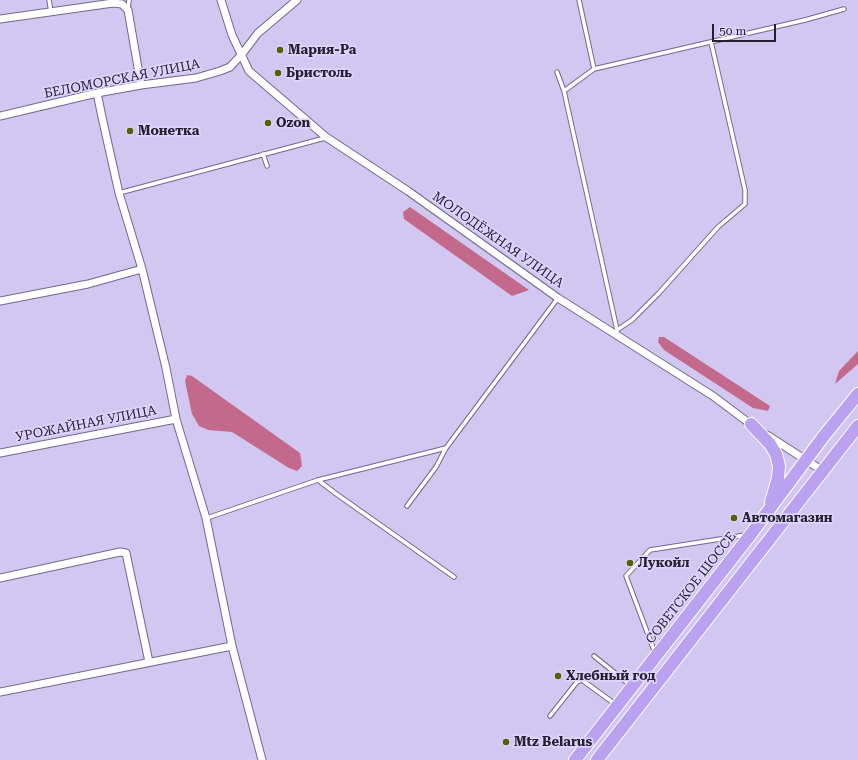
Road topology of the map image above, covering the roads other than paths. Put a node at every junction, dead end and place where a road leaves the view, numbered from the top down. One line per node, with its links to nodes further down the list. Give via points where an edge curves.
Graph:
1 (49, 0): 8 (lane)
2 (129, 0): 7 (lane)
3 (221, 0): 11 (street, МОЛОДЁЖНАЯ УЛИЦА, via 232,35)
4 (297, 0): 11 (street, БЕЛОМОРСКАЯ УЛИЦА, via 258,33)
5 (579, 0): 12 (lane)
6 (844, 9): 10 (lane)
7 (128, 10): 8 (street, via 122,4 114,3); 14 (street)
8 (51, 12): 9 (street)
9 (0, 19)
10 (711, 42): 12 (lane); 25 (lane, via 745,190 745,204 718,227 659,293)
11 (242, 54): 14 (street, БЕЛОМОРСКАЯ УЛИЦА, via 230,67 220,71 196,78); 18 (street, МОЛОДЁЖНАЯ УЛИЦА, via 249,71)
12 (594, 70): 15 (lane)
13 (557, 72): 15 (lane)
14 (141, 85): 16 (street, БЕЛОМОРСКАЯ УЛИЦА)
15 (564, 91): 25 (lane)
16 (97, 93): 17 (street, БЕЛОМОРСКАЯ УЛИЦА); 21 (street)
17 (0, 116)
18 (326, 137): 19 (lane); 23 (street, МОЛОДЁЖНАЯ УЛИЦА, via 408,191)
19 (263, 154): 20 (lane); 21 (lane)
20 (267, 166)
21 (119, 193): 22 (street)
22 (142, 269): 24 (street, via 88,284); 27 (street)
23 (558, 298): 25 (street, МОЛОДЁЖНАЯ УЛИЦА); 30 (lane)
24 (0, 301)
25 (617, 333): 28 (street, МОЛОДЁЖНАЯ УЛИЦА)
26 (858, 394): 32 (highway, СОВЕТСКОЕ ШОССЕ)
27 (176, 419): 31 (street, УРОЖАЙНАЯ УЛИЦА); 37 (street)
28 (751, 424): 32 (street, МОЛОДЁЖНАЯ УЛИЦА); 36 (highway, via 770,444 779,466)
29 (858, 426): 33 (highway)
30 (446, 448): 34 (lane); 35 (lane, via 436,468)
31 (0, 453)
32 (806, 460): 33 (street, МОЛОДЁЖНАЯ УЛИЦА); 36 (highway, СОВЕТСКОЕ ШОССЕ)
33 (823, 471): 51 (highway)
34 (318, 480): 37 (lane); 39 (lane)
35 (407, 506)
36 (769, 510): 38 (highway, СОВЕТСКОЕ ШОССЕ)
37 (206, 518): 41 (street)
38 (751, 534): 43 (highway, СОВЕТСКОЕ ШОССЕ); 43 (lane, via 650,550 626,576)
39 (454, 577)
40 (0, 578): 44 (street, via 120,552 126,553)
41 (232, 646): 44 (street); 49 (street)
42 (594, 656): 45 (lane)
43 (657, 656): 45 (highway, СОВЕТСКОЕ ШОССЕ)
44 (149, 662): 46 (street)
45 (633, 687): 47 (highway, СОВЕТСКОЕ ШОССЕ)
46 (0, 692)
47 (618, 706): 48 (lane, via 582,680 577,682); 50 (highway, СОВЕТСКОЕ ШОССЕ)
48 (550, 716)
49 (262, 760)
50 (575, 760)
51 (597, 760)

